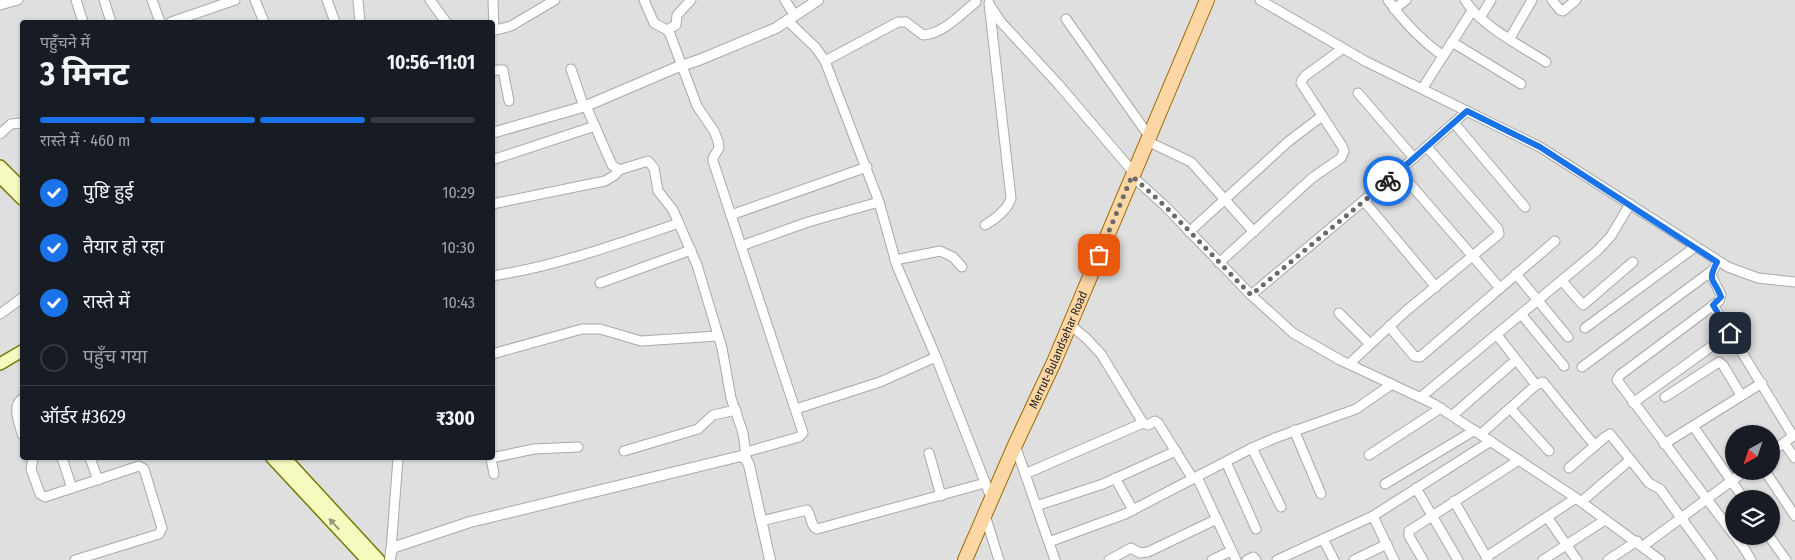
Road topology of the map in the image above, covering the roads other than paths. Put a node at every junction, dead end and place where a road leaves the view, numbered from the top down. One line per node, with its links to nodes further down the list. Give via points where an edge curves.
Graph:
1 (18, 0): 27 (street)
2 (76, 0): 33 (street)
3 (104, 0): 34 (street)
4 (152, 0): 35 (street)
5 (235, 0): 36 (street)
6 (255, 0): 37 (street)
7 (327, 0): 38 (street)
8 (358, 0): 39 (street)
9 (430, 0): 40 (street)
10 (493, 0): 41 (street)
11 (555, 0): 42 (street, via 510,26)
12 (644, 0): 43 (street, via 654,23)
13 (691, 0): 43 (street, via 677,15 676,25)
14 (785, 0): 31 (street)
15 (818, 0): 31 (street)
16 (965, 0): 26 (street, via 969,3)
17 (1207, 0): 65 (main road, Merrut-Bulandsehar Road)
18 (1260, 0): 46 (street)
19 (1388, 0): 28 (street)
20 (1406, 0): 28 (street)
21 (1465, 0): 29 (street)
22 (1491, 0): 30 (street)
23 (1532, 0): 44 (street)
24 (1552, 0): 25 (street, via 1563,11)
25 (1576, 0)
26 (984, 1): 48 (street, via 932,34 923,35 906,22 898,22); 73 (street); 85 (street, via 1011,193 1010,202)
27 (5, 3)
28 (1394, 9): 47 (street, via 1413,32)
29 (1472, 11): 30 (street); 45 (street)
30 (1480, 18): 44 (street)
31 (791, 19): 48 (street); 50 (street)
32 (1066, 19): 65 (street)
33 (82, 20)
34 (110, 20)
35 (159, 20)
36 (178, 20)
37 (263, 20)
38 (334, 20)
39 (360, 20)
40 (445, 20)
41 (493, 20)
42 (495, 30)
43 (667, 30): 50 (street)
44 (1510, 38): 49 (street)
45 (1452, 42): 47 (street); 53 (street)
46 (1342, 49): 54 (street); 59 (street, via 1302,80 1303,88)
47 (1443, 56): 54 (street)
48 (825, 61): 70 (street)
49 (1546, 62)
50 (682, 65): 57 (street); 83 (street, via 697,106 718,141 719,148 713,158)
51 (571, 69): 57 (street)
52 (495, 70): 56 (street, via 503,70)
53 (1520, 84)
54 (1422, 89): 58 (street)
55 (1358, 93): 67 (street)
56 (509, 101)
57 (585, 107): 62 (street); 63 (street)
58 (1467, 111): 61 (street); 81 (street, via 1540,147)
59 (1322, 116): 77 (street); 87 (street, via 1342,146 1341,158 1316,175)
60 (20, 122): 64 (street, via 10,124)
61 (1454, 123): 66 (street); 82 (street)
62 (595, 126): 68 (street); 71 (street, via 612,164)
63 (495, 132)
64 (0, 134)
65 (1148, 139): 73 (main road, Merrut-Bulandsehar Road); 77 (street, via 1191,162)
66 (1427, 147): 67 (street); 92 (street, via 1500,232)
67 (1414, 158): 72 (street)
68 (495, 159)
69 (0, 166): 75 (main road)
70 (867, 167): 79 (street); 83 (street)
71 (619, 170): 80 (street, via 605,181); 84 (street, via 648,160 652,164 658,191)
72 (1399, 171): 78 (street); 92 (street)
73 (1133, 174): 86 (street); 112 (main road, Merrut-Bulandsehar Road)
74 (0, 178): 76 (main road)
75 (20, 186)
76 (20, 198)
77 (1224, 200): 86 (street); 87 (street)
78 (1364, 200): 103 (street); 105 (street)
79 (879, 202): 89 (street, via 808,222); 93 (street)
80 (495, 203)
81 (1630, 204): 90 (street); 100 (street, via 1607,241)
82 (1525, 207)
83 (731, 215): 89 (street)
84 (679, 223): 91 (street); 99 (street, via 559,263)
85 (985, 226)
86 (1189, 232): 95 (street)
87 (1254, 232): 95 (street)
88 (1554, 241): 98 (street)
89 (741, 246): 138 (street)
90 (1695, 247): 96 (street); 114 (street)
91 (691, 250): 102 (street); 117 (street)
92 (1472, 257): 103 (street); 104 (street)
93 (895, 260): 97 (street, via 940,251); 122 (street)
94 (1633, 262): 100 (street, via 1583,305)
95 (1219, 263): 105 (street)
96 (1715, 266): 101 (street, via 1747,275); 108 (street, via 1711,278 1721,297); 127 (street)
97 (962, 267)
98 (1516, 274): 104 (street); 106 (street)
99 (495, 276)
100 (1562, 281): 106 (street)
101 (1795, 282)
102 (600, 283)
103 (1436, 286): 113 (street)
104 (1500, 288): 113 (street, via 1420,357 1414,356)
105 (1251, 295): 125 (street, via 1293,333)
106 (1538, 300): 111 (street); 118 (street)
107 (20, 303): 110 (street)
108 (1713, 305): 115 (street); 135 (street, via 1618,377)
109 (1339, 313): 119 (street)
110 (0, 314)
111 (1522, 314): 116 (street); 126 (street)
112 (1069, 324): 141 (street, via 1101,354); 149 (main road, Merrut-Bulandsehar Road)
113 (1389, 326): 119 (street)
114 (1585, 328)
115 (1730, 333): 128 (street); 135 (street)
116 (1497, 335): 123 (street); 132 (street)
117 (718, 336): 121 (street, via 641,341 600,329 582,329); 139 (street)
118 (1568, 338)
119 (1370, 344): 125 (street)
120 (20, 352): 124 (main road)
121 (495, 353)
122 (936, 357): 138 (street, via 880,382); 183 (street)
123 (1516, 360): 130 (street); 140 (street)
124 (0, 364)
125 (1349, 364): 129 (street)
126 (1564, 366)
127 (1582, 367)
128 (1762, 383): 131 (street); 146 (street)
129 (1392, 384): 132 (street); 144 (street, via 1356,409)
130 (1536, 385): 137 (street); 151 (street, via 1546,384)
131 (1741, 395): 133 (street, via 1718,362); 143 (street)
132 (1421, 397): 136 (street)
133 (1665, 397)
134 (20, 401): 142 (street, via 16,410)
135 (1633, 403): 150 (street)
136 (1441, 408): 140 (street); 160 (street)
137 (1510, 408): 145 (street); 155 (street)
138 (796, 409): 159 (street, via 802,436)
139 (736, 410): 157 (street, via 713,415 698,429); 159 (street)
140 (1453, 415): 145 (street)
141 (1143, 422): 156 (street, via 1148,425 1155,421 1158,423); 177 (street)
142 (20, 426)
143 (1693, 426): 150 (street); 182 (street)
144 (1294, 430): 154 (street); 188 (street)
145 (1478, 432): 147 (street); 184 (street)
146 (1794, 435): 148 (street)
147 (1491, 441): 171 (street); 186 (street)
148 (1784, 443): 152 (street); 162 (street)
149 (1015, 444): 177 (street); 190 (main road, Merrut-Bulandsehar Road)
150 (1664, 444): 192 (street)
151 (1595, 446): 172 (street, via 1610,434); 174 (street)
152 (1780, 446)
153 (578, 447): 161 (street)
154 (1252, 448): 173 (street); 195 (street)
155 (1549, 450)
156 (1176, 451): 178 (street); 179 (street)
157 (624, 452)
158 (929, 453): 189 (street)
159 (746, 455): 204 (street); 216 (street, via 470,522 400,545)
160 (1369, 455)
161 (495, 457)
162 (1795, 458)
163 (31, 460): 185 (street, via 41,496)
164 (63, 460): 185 (street)
165 (91, 460): 180 (street)
166 (141, 460): 175 (street)
167 (274, 460): 219 (main road, one-way to 167)
168 (287, 460): 220 (main road)
169 (398, 460): 216 (street)
170 (491, 460): 176 (street)
171 (1520, 460): 191 (street); 193 (street)
172 (1630, 460): 191 (street); 202 (street, via 1648,483 1658,488)
173 (1226, 462): 179 (street); 207 (street)
174 (1569, 468)
175 (144, 470): 180 (street, via 139,466); 218 (street, via 162,528 159,534)
176 (494, 474)
177 (1025, 474): 194 (street)
178 (1115, 478): 194 (street); 196 (street)
179 (1195, 478): 196 (street); 203 (street)
180 (98, 480): 185 (street)
181 (1771, 480): 200 (street)
182 (1732, 481): 187 (street); 192 (street)
183 (985, 483): 189 (street); 190 (street)
184 (1385, 484)
185 (72, 488)
186 (1416, 488): 198 (street); 199 (street)
187 (1738, 490)
188 (1321, 494)
189 (941, 496): 204 (street, via 817,530 807,510)
190 (992, 500): 197 (main road, Merrut-Bulandsehar Road)
191 (1578, 500): 201 (street); 205 (street)
192 (1707, 500): 202 (street); 206 (street)
193 (1454, 501): 199 (street); 217 (street)
194 (1036, 506): 209 (street)
195 (1281, 507)
196 (1133, 510): 209 (street)
197 (985, 515): 222 (main road, Merrut-Bulandsehar Road); 223 (street)
198 (1373, 516): 208 (street); 210 (street)
199 (1432, 516): 234 (street, via 1408,533); 235 (street)
200 (1795, 516)
201 (1547, 517): 212 (street); 217 (street)
202 (1680, 518): 211 (street); 240 (street)
203 (1217, 519): 215 (street); 225 (street, via 1148,552 1140,553 1131,548)
204 (761, 520): 221 (street)
205 (1605, 520): 211 (street); 212 (street)
206 (1725, 524)
207 (1256, 529)
208 (1323, 539): 230 (street); 231 (street)
209 (1049, 542): 224 (street)
210 (1387, 544): 232 (street); 233 (street)
211 (1640, 544): 238 (street); 239 (street)
212 (1567, 545): 236 (street); 237 (street)
213 (1742, 545): 241 (street)
214 (1775, 545): 242 (street)
215 (1231, 551): 226 (street); 227 (street)
216 (390, 555)
217 (1487, 559)
218 (75, 560)
219 (367, 560)
220 (379, 560)
221 (770, 560)
222 (965, 560)
223 (999, 560)
224 (1055, 560)
225 (1109, 560)
226 (1212, 560)
227 (1236, 560)
228 (1247, 560): 229 (street, via 1253,557)
229 (1256, 560)
230 (1277, 560)
231 (1334, 560)
232 (1354, 560)
233 (1394, 560)
234 (1423, 560)
235 (1458, 560)
236 (1543, 560)
237 (1577, 560)
238 (1608, 560)
239 (1660, 560)
240 (1712, 560)
241 (1751, 560)
242 (1786, 560)

